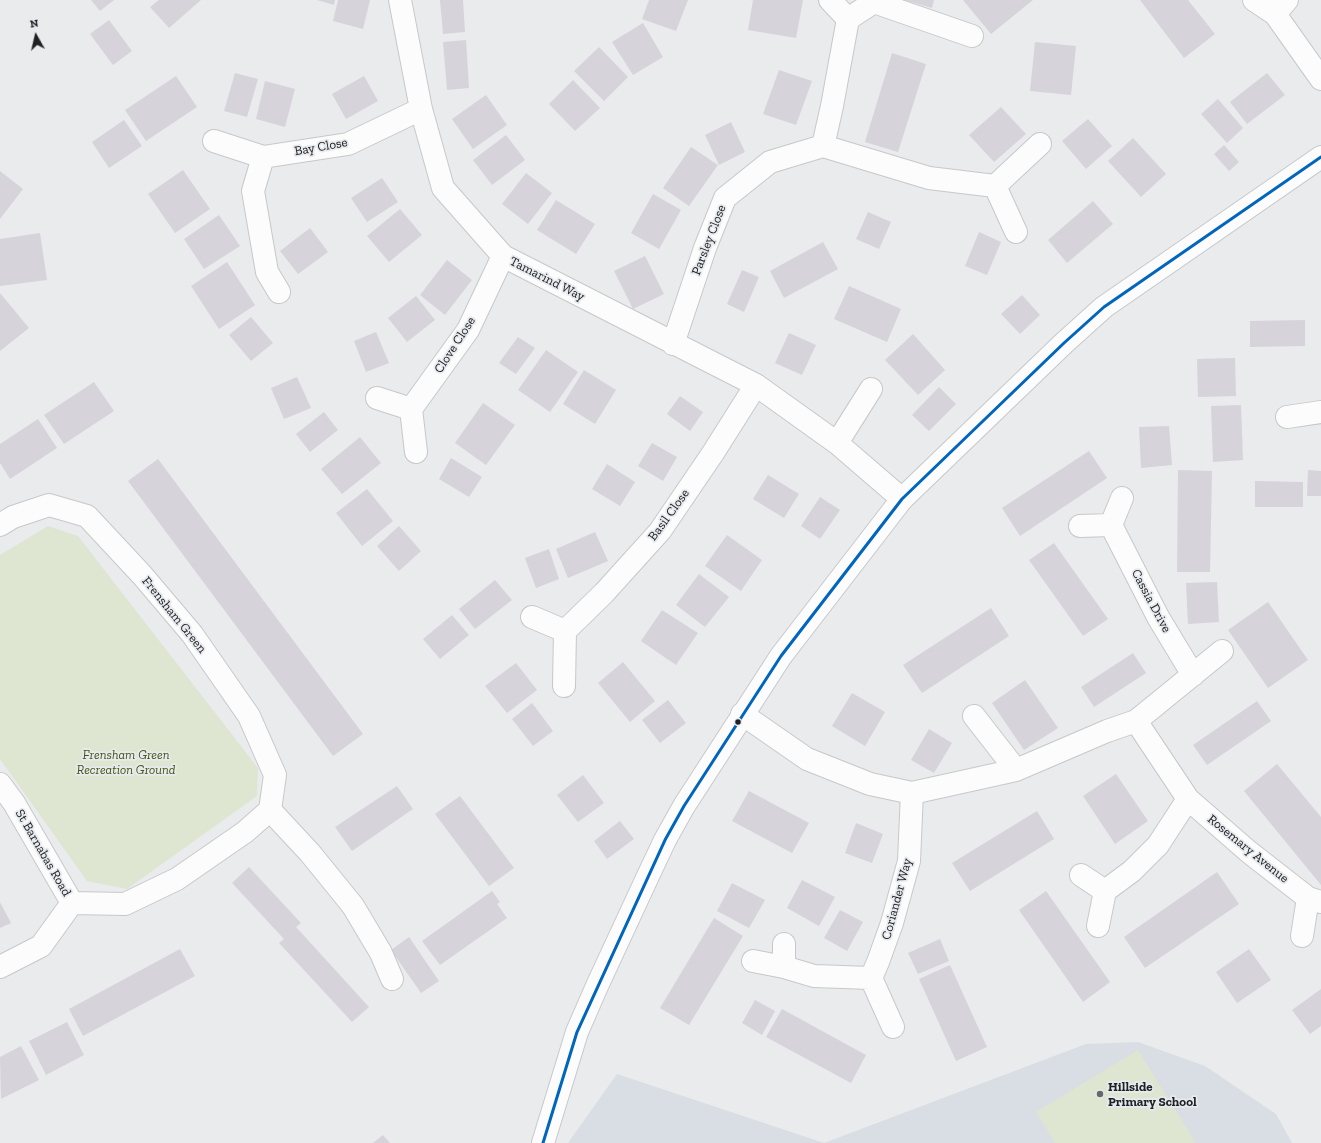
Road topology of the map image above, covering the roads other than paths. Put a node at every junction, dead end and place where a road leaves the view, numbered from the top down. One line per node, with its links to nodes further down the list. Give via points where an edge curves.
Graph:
1 (400, 0): 8 (street, Tamarind Way)
2 (830, 0): 5 (street)
3 (1254, 0): 4 (street)
4 (1281, 7): 7 (street)
5 (848, 19): 6 (street, via 874,2); 11 (street)
6 (972, 36)
7 (1321, 80)
8 (421, 109): 12 (street, Bay Close, via 348,144); 16 (street, Tamarind Way, via 443,188)
9 (214, 141): 12 (street, Bay Close)
10 (1040, 144): 14 (street)
11 (823, 146): 14 (street, via 929,178); 18 (street, Parsley Close, via 770,162 725,198 705,248)
12 (262, 157): 17 (street, via 253,191 267,272)
13 (1321, 157): 28 (street, via 1104,307 1064,342)
14 (995, 186): 15 (street)
15 (1016, 232)
16 (503, 256): 18 (street, Tamarind Way); 22 (street, Clove Close, via 468,330)
17 (279, 292)
18 (673, 344): 19 (street, Tamarind Way)
19 (756, 385): 25 (street, Tamarind Way); 33 (street, Basil Close, via 660,531 604,593)
20 (871, 389): 25 (street)
21 (377, 398): 22 (street)
22 (411, 409): 26 (street)
23 (1321, 412): 24 (street)
24 (1287, 417)
25 (837, 443): 28 (street, Tamarind Way)
26 (416, 452)
27 (1122, 498): 30 (street)
28 (902, 499): 37 (street, via 781,656)
29 (0, 525): 44 (street, Frensham Green, via 13,517 48,505 88,516 192,634 249,716 275,775)
30 (1112, 525): 31 (street); 35 (street, Cassia Drive, via 1158,617)
31 (1080, 526)
32 (532, 617): 33 (street)
33 (565, 631): 36 (street)
34 (1222, 651): 35 (street)
35 (1193, 675): 39 (street)
36 (564, 686)
37 (742, 714): 42 (street, via 807,759 870,784); 58 (street, via 684,806 648,876 577,1032)
38 (974, 716): 40 (street)
39 (1136, 721): 40 (street); 43 (street, Rosemary Avenue)
40 (1016, 770): 42 (street)
41 (0, 784): 48 (street, St Barnabas Road, via 14,803)
42 (912, 793): 56 (street, Coriander Way, via 909,861 892,923)
43 (1188, 800): 46 (street, via 1158,845 1132,871); 47 (street, Rosemary Avenue, via 1249,852)
44 (270, 810): 48 (street, via 245,832 178,879 125,904); 55 (street, via 310,853 353,906 381,953)
45 (1081, 875): 46 (street)
46 (1105, 891): 49 (street)
47 (1315, 900): 50 (street, Rosemary Avenue)
48 (72, 903): 53 (street, via 41,946)
49 (1098, 926)
50 (1302, 936)
51 (784, 944): 54 (street)
52 (752, 962): 54 (street)
53 (0, 967)
54 (784, 967): 56 (street, via 814,976)
55 (392, 978)
56 (870, 978): 57 (street)
57 (893, 1027)
58 (543, 1143)

